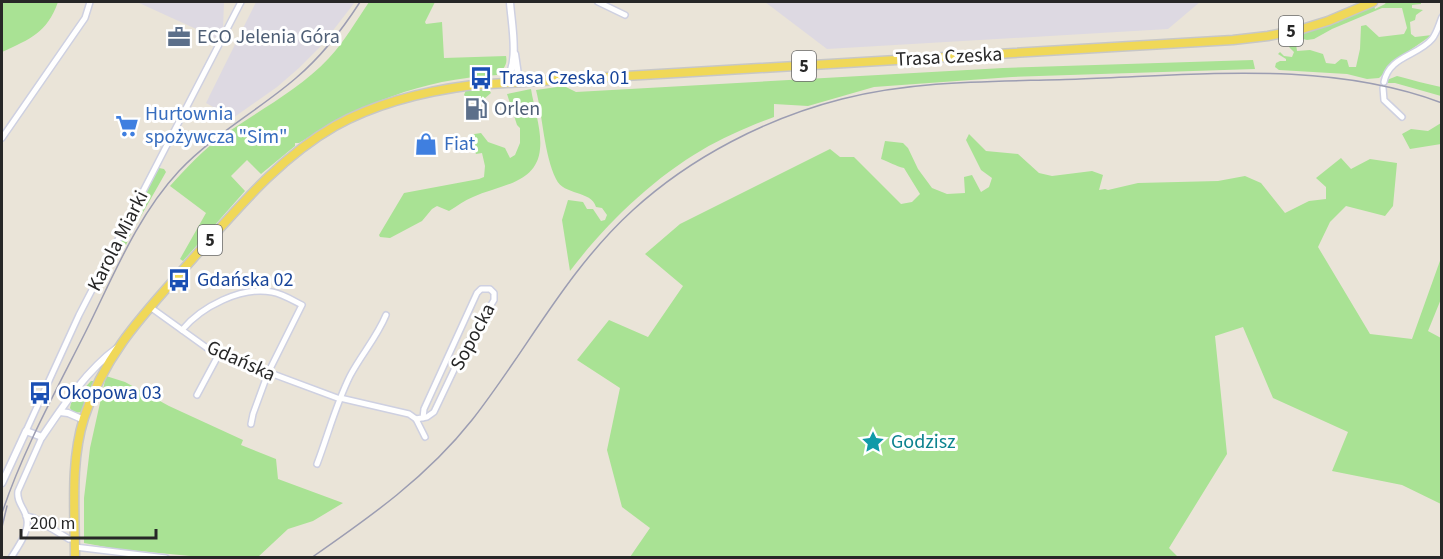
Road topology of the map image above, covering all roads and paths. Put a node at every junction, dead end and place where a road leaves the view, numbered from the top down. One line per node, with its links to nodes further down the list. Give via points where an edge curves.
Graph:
1 (90, 2): 13 (street, via 85,18)
2 (241, 2): 27 (street, Karola Miarki, via 79,315)
3 (510, 2): 8 (street)
4 (598, 2): 6 (street)
5 (1373, 2): 10 (main road, Trasa Czeska / 5, via 1302,29 1240,40)
6 (625, 15)
7 (1442, 17): 12 (street, via 1430,41 1398,60 1387,73 1384,100)
8 (513, 51): 9 (street); 10 (street)
9 (512, 66): 10 (street); 11 (street, via 508,79)
10 (519, 82): 11 (main road, 5)
11 (500, 83): 14 (main road, 5, via 410,97 359,115 322,134 271,174)
12 (1402, 117)
13 (2, 138)
14 (150, 307): 16 (street, Gdańska); 17 (main road, 5)
15 (386, 315): 21 (street)
16 (182, 330): 18 (street, Gdańska); 19 (street, via 203,312 237,295 272,292 285,296 302,305)
17 (117, 348): 22 (street); 25 (main road, 5)
18 (219, 354): 19 (street, Gdańska); 20 (street)
19 (268, 373): 21 (street, Gdańska); 26 (street)
20 (197, 395)
21 (340, 398): 24 (street, Gdańska, via 400,411); 30 (street)
22 (60, 412): 25 (street); 28 (street)
23 (423, 418): 23 (street, Sopocka, via 477,293 490,289 494,298 485,316 463,351 434,412); 24 (street)
24 (416, 419): 29 (street)
25 (84, 420): 33 (main road, via 75,471)
26 (251, 424)
27 (26, 431): 28 (street); 31 (street, Karola Miarki)
28 (42, 437): 32 (street, via 17,496)
29 (425, 437)
30 (317, 464)
31 (2, 483)
32 (26, 516): 33 (street); 34 (street, via 27,524)
33 (75, 543): 35 (main road); 36 (street)
34 (11, 558)
35 (75, 558)
36 (166, 558)

